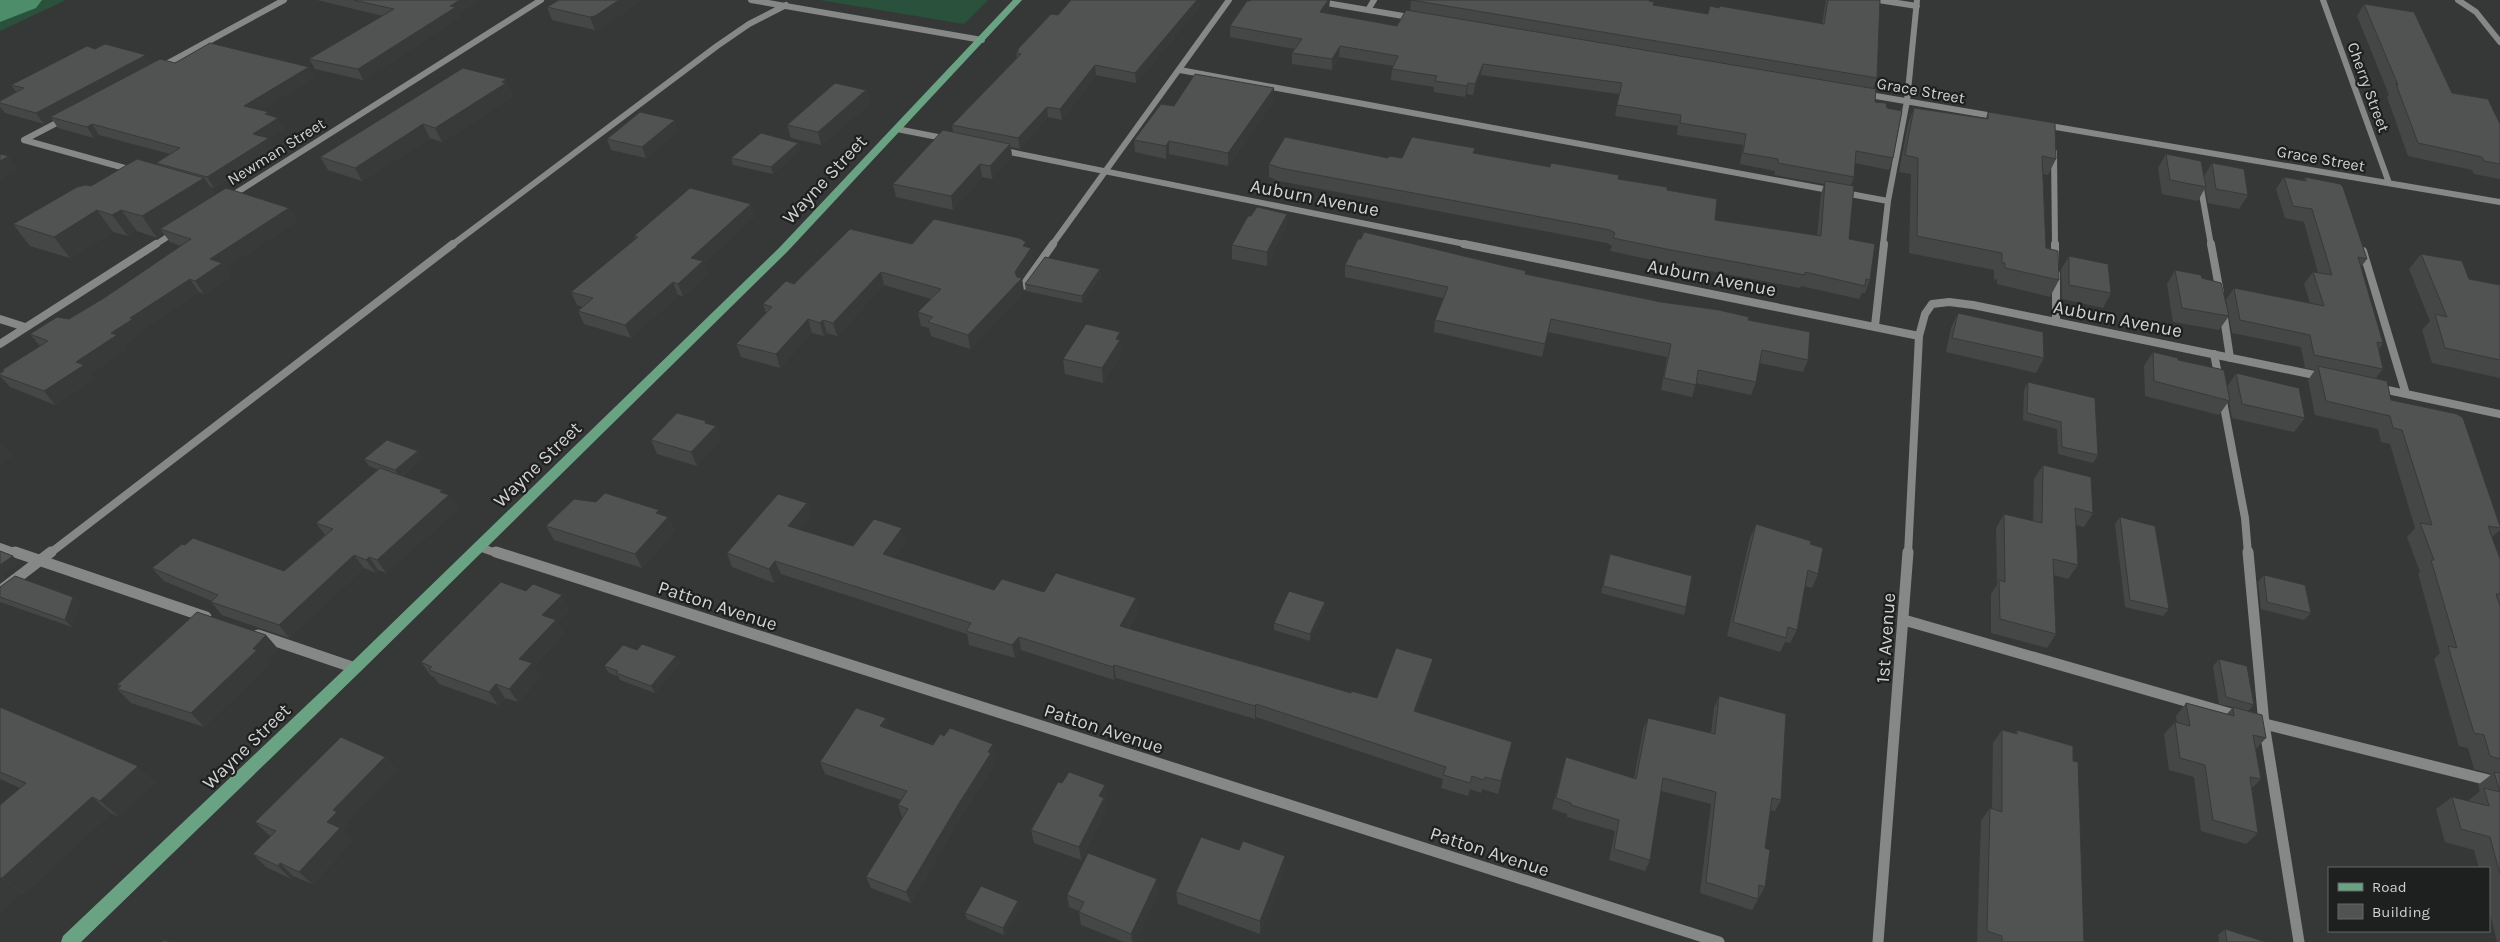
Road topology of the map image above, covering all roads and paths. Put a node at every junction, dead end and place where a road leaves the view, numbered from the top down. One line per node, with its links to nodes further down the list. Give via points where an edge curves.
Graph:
1 (284, 0): 17 (street)
2 (541, 0): 39 (street, Newman Street, via 229,197)
3 (751, 0): 12 (street)
4 (1018, 0): 15 (main road, Wayne Street)
5 (1229, 0): 18 (street)
6 (1309, 0): 13 (street)
7 (1374, 0): 13 (street)
8 (1878, 0): 11 (street)
9 (2323, 0): 37 (street, Cherry Street)
10 (2458, 0): 16 (street, via 2476,12)
11 (1917, 3): 20 (street)
12 (786, 5): 15 (street); 59 (street, via 749,24 551,170)
13 (1368, 10): 14 (street)
14 (1426, 20)
15 (982, 40): 25 (main road, Wayne Street)
16 (2500, 42)
17 (154, 70)
18 (1180, 70): 34 (street); 40 (street)
19 (1858, 93): 20 (street, Grace Street)
20 (1907, 102): 22 (street, Grace Street); 40 (street)
21 (76, 112): 27 (street)
22 (2005, 118)
23 (2034, 123): 24 (street, Grace Street)
24 (2054, 126): 26 (street); 31 (street, Grace Street)
25 (897, 129): 28 (street); 58 (main road, Wayne Street, via 783,250)
26 (2054, 136)
27 (24, 140): 33 (street)
28 (954, 140)
29 (2054, 146): 46 (street)
30 (992, 148): 34 (street, Auburn Avenue)
31 (2194, 150): 32 (street); 35 (street, Grace Street)
32 (2195, 159)
33 (136, 171)
34 (1105, 171): 44 (street); 47 (street, Auburn Avenue)
35 (2338, 174): 37 (street, Grace Street); 38 (street)
36 (2199, 177): 52 (street)
37 (2389, 183): 41 (street, Grace Street)
38 (2341, 184)
39 (220, 198)
40 (1888, 201): 47 (street)
41 (2500, 202)
42 (180, 228): 48 (street)
43 (2359, 241): 55 (street)
44 (1023, 286)
45 (0, 319): 48 (street)
46 (2056, 322): 49 (street, Auburn Avenue, via 1949,302 1932,304 1925,314); 51 (street, Auburn Avenue)
47 (1875, 326): 49 (street, Auburn Avenue)
48 (26, 327): 50 (street)
49 (1919, 336): 62 (street, 1st Avenue)
50 (0, 344)
51 (2214, 354): 52 (street, Auburn Avenue); 65 (street, via 2245,518)
52 (2230, 358): 53 (street, Auburn Avenue)
53 (2338, 380)
54 (2367, 386): 55 (street)
55 (2406, 394): 56 (street)
56 (2500, 414)
57 (0, 547): 59 (street)
58 (479, 547): 64 (main road, Wayne Street); 68 (street, Patton Avenue)
59 (40, 561): 60 (street); 61 (street)
60 (0, 591)
61 (216, 620)
62 (1904, 620): 65 (street); 69 (street, 1st Avenue)
63 (244, 630): 64 (street)
64 (355, 668): 67 (main road, Wayne Street)
65 (2264, 724): 66 (street); 70 (street)
66 (2500, 784)
67 (69, 942)
68 (1719, 942)
69 (1878, 942)
70 (2299, 942)

